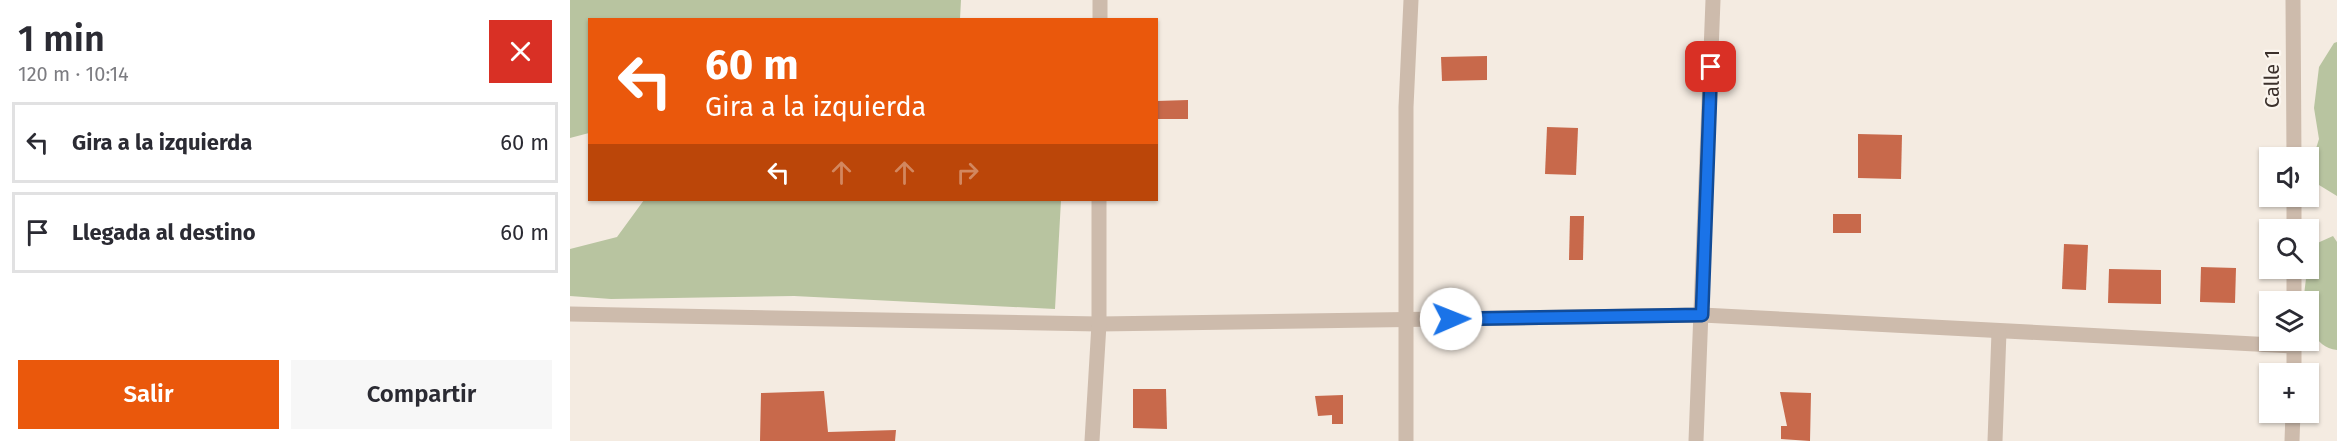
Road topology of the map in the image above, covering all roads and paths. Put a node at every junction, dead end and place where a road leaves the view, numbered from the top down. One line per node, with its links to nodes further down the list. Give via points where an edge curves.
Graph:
1 (1100, 0): 5 (street)
2 (1411, 0): 10 (street)
3 (1713, 0): 9 (street)
4 (2293, 0): 6 (street, Calle 1)
5 (1100, 18)
6 (2294, 147)
7 (1099, 201): 11 (street)
8 (570, 314): 11 (street)
9 (1702, 315): 10 (street); 12 (street); 17 (street)
10 (1405, 320): 11 (street); 16 (street)
11 (1099, 324): 15 (street)
12 (1999, 332): 13 (street); 18 (street)
13 (2259, 342)
14 (2293, 423): 19 (street)
15 (1092, 441)
16 (1406, 441)
17 (1696, 441)
18 (1995, 441)
19 (2292, 441)

